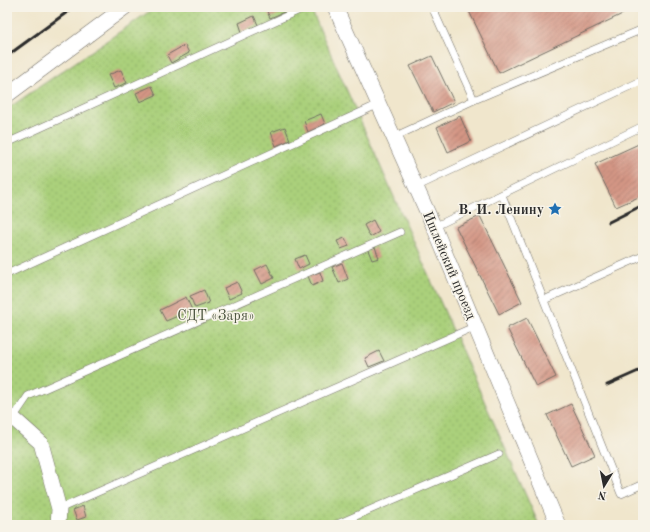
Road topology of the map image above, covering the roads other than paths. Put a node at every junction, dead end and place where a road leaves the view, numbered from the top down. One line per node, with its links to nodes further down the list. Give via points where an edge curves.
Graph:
1 (125, 7): 7 (street)
2 (306, 7): 12 (lane)
3 (335, 7): 9 (street, Ишлейский проезд)
4 (432, 7): 8 (lane)
5 (643, 29): 8 (lane)
6 (643, 80): 13 (lane)
7 (7, 95)
8 (474, 100): 11 (lane)
9 (379, 104): 11 (street, Ишлейский проезд); 18 (lane)
10 (643, 126): 14 (lane)
11 (394, 137): 13 (street, Ишлейский проезд)
12 (7, 143)
13 (416, 188): 15 (street, Ишлейский проезд)
14 (502, 195): 15 (lane); 19 (lane)
15 (434, 227): 20 (street, Ишлейский проезд)
16 (400, 232): 21 (lane, via 28,396)
17 (643, 256): 19 (lane)
18 (7, 274)
19 (544, 300): 23 (lane, via 621,494)
20 (476, 326): 24 (lane); 27 (street, Ишлейский проезд)
21 (10, 416): 24 (street, via 41,443)
22 (499, 454): 26 (lane)
23 (643, 484)
24 (59, 510): 25 (street)
25 (58, 525)
26 (335, 525)
27 (558, 525)

